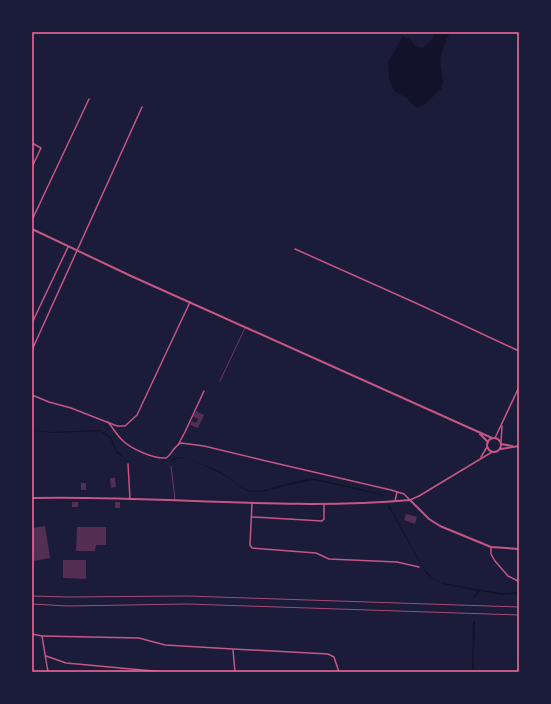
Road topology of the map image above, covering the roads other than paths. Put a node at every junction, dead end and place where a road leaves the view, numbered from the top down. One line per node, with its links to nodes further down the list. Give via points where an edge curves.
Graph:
1 (89, 99): 5 (street)
2 (142, 107): 9 (street)
3 (32, 143): 4 (street, via 41,148)
4 (32, 167)
5 (32, 220)
6 (32, 229): 7 (street)
7 (68, 246): 9 (street); 11 (street)
8 (295, 249): 14 (street)
9 (77, 250): 10 (street); 13 (street)
10 (190, 302): 12 (street); 19 (street, via 137,415 124,427)
11 (32, 323)
12 (246, 327): 15 (lane); 21 (street)
13 (32, 350)
14 (519, 352)
15 (220, 381)
16 (519, 387): 20 (street)
17 (204, 391): 25 (street)
18 (32, 395): 19 (street)
19 (108, 422): 25 (street, via 127,444 153,457 166,458)
20 (503, 423): 22 (street); 24 (street)
21 (480, 433): 22 (street); 23 (street)
22 (494, 438): 23 (street); 24 (street)
23 (488, 442): 28 (street)
24 (501, 443): 26 (street); 29 (street)
25 (178, 445): 34 (street, via 181,443 204,446)
26 (515, 446): 27 (street); 29 (street)
27 (519, 446)
28 (487, 447): 30 (street); 31 (street)
29 (500, 450): 30 (street)
30 (492, 452): 31 (street)
31 (479, 459): 38 (street)
32 (128, 464): 36 (street)
33 (171, 466): 37 (lane)
34 (397, 492): 38 (street, via 405,494); 39 (street)
35 (32, 498): 36 (street)
36 (130, 499): 37 (street)
37 (175, 500): 40 (street)
38 (410, 500): 39 (street); 43 (street, via 436,524)
39 (394, 501): 41 (street)
40 (252, 503): 41 (street); 42 (street)
41 (324, 504): 42 (street, via 322,522)
42 (252, 517): 45 (street, via 252,548 311,552 334,559 397,562)
43 (491, 546): 44 (street); 46 (street, via 491,554 497,563 509,578)
44 (519, 549)
45 (419, 567)
46 (518, 581)
47 (32, 634): 48 (street)
48 (42, 636): 49 (street, via 138,638 165,645); 50 (street)
49 (233, 650): 53 (street); 54 (street, via 328,654 334,657)
50 (46, 656): 51 (street); 52 (street, via 66,663)
51 (48, 672)
52 (164, 672)
53 (235, 672)
54 (339, 672)

